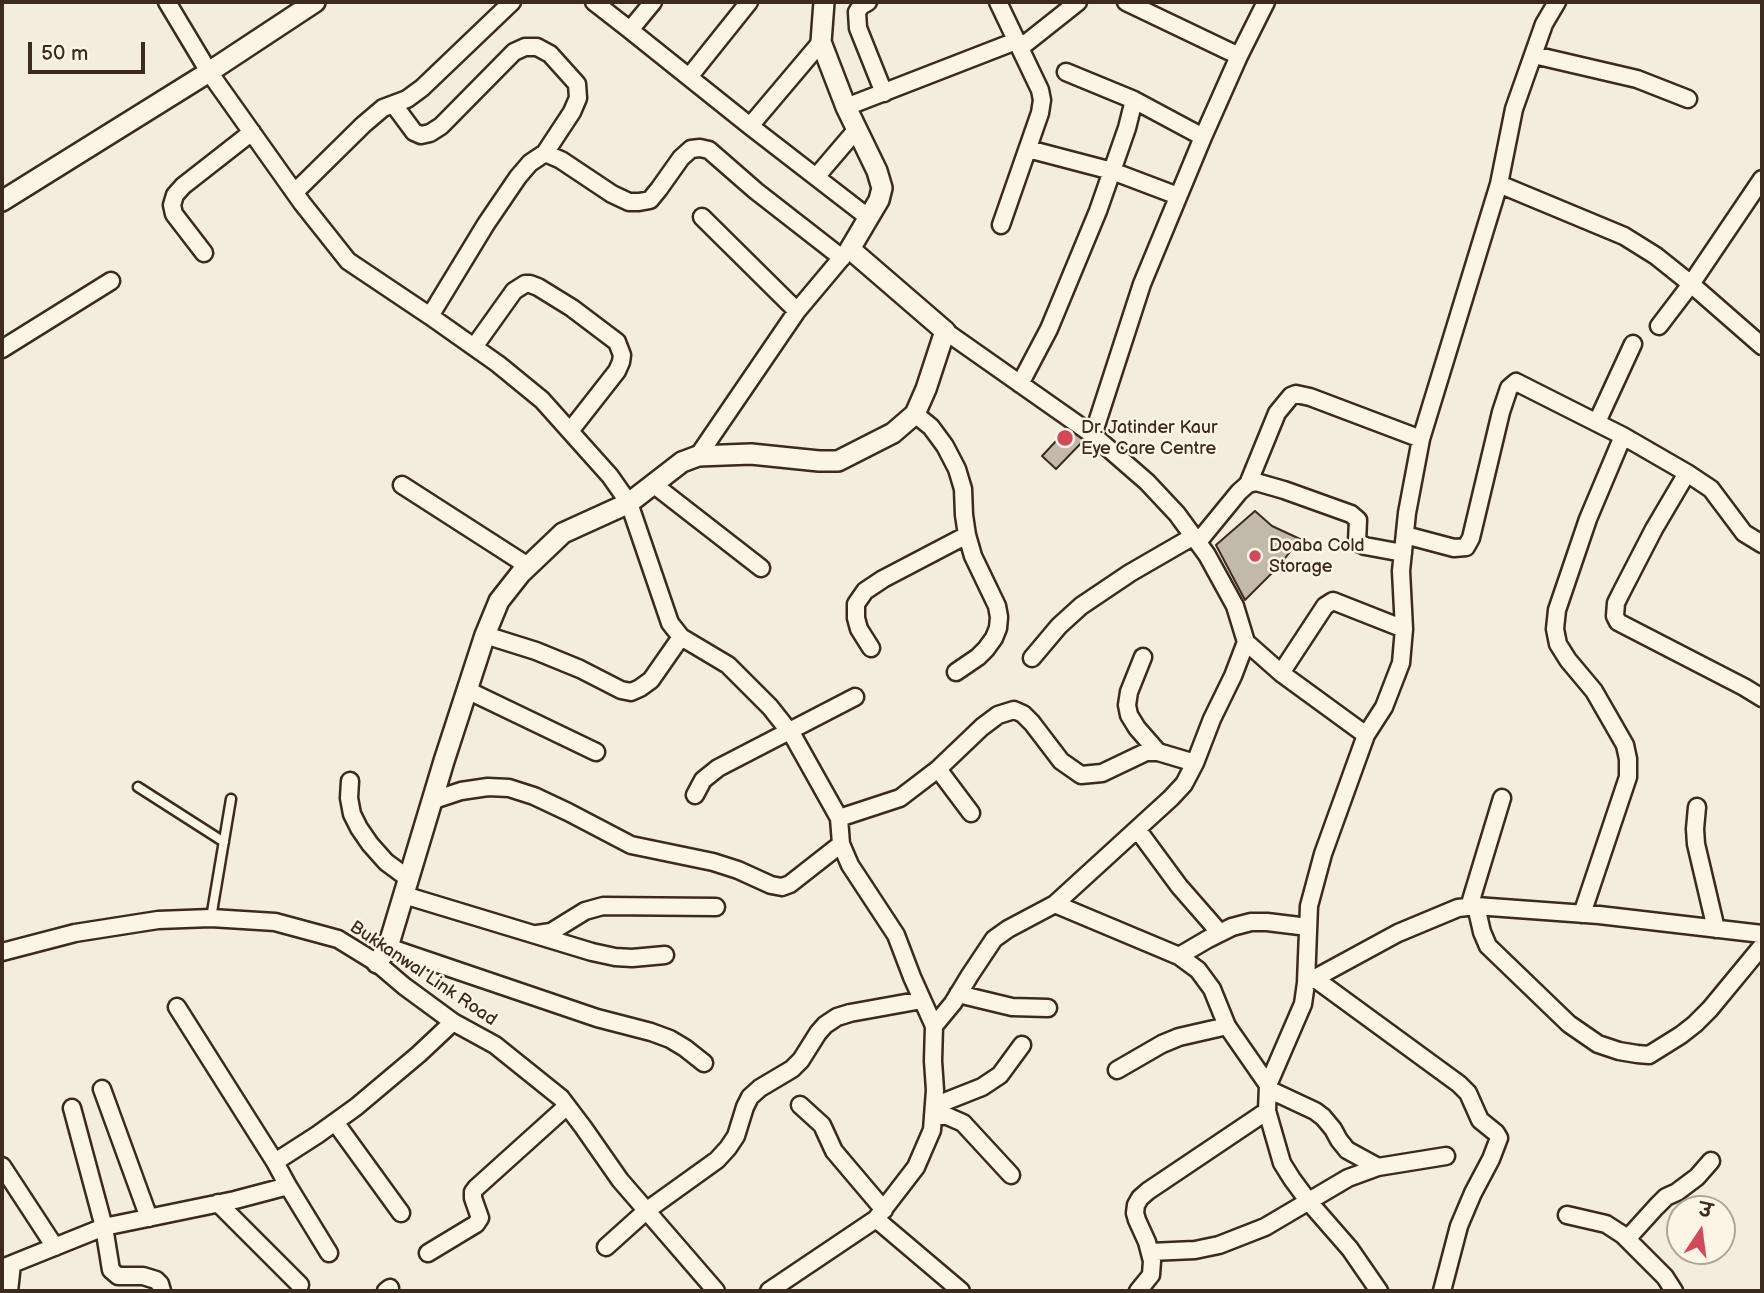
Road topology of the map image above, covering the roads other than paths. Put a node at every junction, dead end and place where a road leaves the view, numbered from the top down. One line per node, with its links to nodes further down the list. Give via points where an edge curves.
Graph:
1 (167, 2): 19 (street)
2 (315, 2): 19 (street)
3 (512, 2): 25 (street, via 422,88)
4 (594, 2): 14 (street)
5 (653, 2): 14 (street)
6 (749, 2): 21 (street)
7 (824, 2): 15 (street)
8 (868, 2): 22 (street, via 857,12 858,28)
9 (998, 2): 16 (street)
10 (1078, 2): 16 (street)
11 (1126, 2): 18 (street)
12 (1266, 2): 18 (street)
13 (1556, 2): 17 (street)
14 (630, 30): 21 (street)
15 (821, 42): 26 (street); 27 (street)
16 (1018, 45): 22 (street); 31 (street, via 1042,100)
17 (1534, 55): 23 (street, via 1637,79); 36 (street, via 1514,109)
18 (1239, 56): 30 (street)
19 (209, 72): 29 (street); 39 (street)
20 (1066, 72): 24 (street)
21 (690, 77): 27 (street)
22 (884, 93): 26 (street)
23 (1688, 99)
24 (1134, 100): 30 (street); 33 (street)
25 (394, 105): 32 (street, via 414,132 430,134 514,52 537,47 550,54 577,84 572,112); 37 (street, via 373,116)
26 (846, 107): 28 (street)
27 (750, 126): 34 (street)
28 (857, 129): 34 (street); 41 (street, via 881,180 879,200)
29 (252, 132): 37 (street); 43 (street, via 175,195 174,214)
30 (1203, 137): 38 (street)
31 (1027, 149): 33 (street); 42 (street)
32 (545, 153): 44 (street, via 612,194 639,202 650,200 691,149 709,150 756,191); 48 (street, via 518,177)
33 (1112, 171): 38 (street); 55 (street, via 1049,329)
34 (816, 177): 41 (street)
35 (1762, 179): 46 (street)
36 (1499, 184): 46 (street, via 1624,236); 61 (street)
37 (295, 192): 48 (street, via 348,261)
38 (1178, 197): 59 (street, via 1142,284)
39 (3, 198)
40 (702, 217): 47 (street)
41 (869, 218): 44 (street)
42 (1001, 225)
43 (204, 253)
44 (846, 253): 47 (street); 50 (street)
45 (111, 282): 54 (street)
46 (1691, 284): 49 (street); 52 (street)
47 (797, 311): 62 (street)
48 (430, 316): 53 (street)
49 (1659, 326)
50 (945, 331): 55 (street); 56 (street)
51 (1633, 344): 57 (street)
52 (1762, 346)
53 (474, 347): 58 (street, via 542,400); 58 (street, via 514,291 525,284 572,308 617,342 622,355 617,371)
54 (2, 349)
55 (1020, 384): 59 (street)
56 (915, 414): 62 (street, via 893,433 838,461 751,454); 68 (street, via 931,427 957,469)
57 (1597, 422): 60 (street); 69 (street, via 1520,382 1513,383 1501,411 1466,547)
58 (570, 431): 67 (street)
59 (1093, 435): 70 (street, via 1147,482)
60 (1623, 436): 63 (street); 109 (street, via 1588,519 1557,610 1555,629 1558,644 1594,691 1625,745 1628,759 1628,777)
61 (1421, 439): 65 (street, via 1296,394 1277,413); 69 (street)
62 (698, 456): 64 (street)
63 (1687, 473): 71 (street, via 1711,489 1744,533); 86 (street, via 1616,603 1615,616 1618,622)
64 (653, 484): 67 (street); 74 (street)
65 (1248, 484): 70 (street); 72 (street, via 1269,485 1351,514 1358,520 1357,542)
66 (402, 485): 73 (street)
67 (629, 503): 73 (street, via 563,534); 77 (street, via 670,623)
68 (967, 535): 79 (street, via 865,591 856,604 856,618); 82 (street, via 999,617 986,649)
69 (1405, 535): 72 (street)
70 (1196, 539): 78 (street, via 1234,607); 81 (street, via 1130,573 1082,606)
71 (1762, 544)
72 (1403, 554): 75 (street)
73 (528, 566): 76 (street, via 499,601)
74 (761, 568)
75 (1404, 629): 83 (street, via 1333,601 1325,606); 88 (street, via 1401,663 1384,707)
76 (485, 635): 77 (street, via 536,651 631,692 650,680); 84 (street)
77 (681, 637): 87 (street, via 728,665)
78 (1246, 642): 83 (street); 91 (street)
79 (871, 648)
80 (1143, 657): 90 (street, via 1127,705 1137,728)
81 (1032, 658)
82 (957, 671)
83 (1281, 673): 88 (street)
84 (467, 690): 89 (street); 98 (street)
85 (855, 697): 87 (street)
86 (1762, 698)
87 (789, 731): 95 (street, via 710,773); 101 (street)
88 (1366, 735): 111 (street, via 1323,854)
89 (596, 752)
90 (1158, 752): 91 (street); 92 (street, via 1146,752 1102,773 1081,775 1060,761 1032,723 1014,710 982,727)
91 (1195, 763): 102 (street, via 1171,798)
92 (938, 769): 100 (street); 101 (street, via 900,798)
93 (350, 781): 105 (street, via 352,814 359,828)
94 (138, 787): 103 (lane)
95 (695, 795)
96 (1502, 798): 107 (street)
97 (231, 799): 103 (lane)
98 (434, 800): 104 (street, via 461,791 509,788 631,845 713,862 782,887); 105 (street)
99 (1697, 807): 112 (street, via 1696,844)
100 (971, 813)
101 (839, 818): 104 (street)
102 (1137, 829): 106 (street); 113 (street)
103 (224, 842): 110 (lane)
104 (841, 844): 123 (street, via 896,935)
105 (406, 887): 114 (street); 118 (street)
106 (1055, 904): 120 (street); 122 (street, via 994,939)
107 (1473, 906): 109 (street); 116 (street, via 1488,946 1569,1024 1598,1044 1637,1054 1649,1055 1695,1024); 121 (street, via 1398,933)
108 (716, 907): 114 (street, via 603,906 585,911 551,932)
109 (1582, 914): 112 (street)
110 (211, 918): 117 (street, Bukkanwal Link Road, via 158,920 89,931); 118 (street, Bukkanwal Link Road, via 275,922)
111 (1308, 927): 113 (street, via 1251,922); 121 (street)
112 (1716, 929): 115 (street)
113 (1220, 933): 120 (street)
114 (534, 934): 119 (street, via 615,957)
115 (1762, 934)
116 (1762, 946)
117 (2, 953)
118 (383, 955): 126 (street, Bukkanwal Link Road, via 404,986); 130 (street, via 651,1032 670,1039)
119 (665, 955)
120 (1179, 956): 128 (street, via 1198,970 1212,989)
121 (1310, 980): 132 (street); 170 (street, via 1458,1084 1468,1093 1480,1120 1499,1138 1460,1226)
122 (958, 994): 125 (street, via 1012,1007); 127 (street)
123 (922, 1000): 127 (street); 149 (street, via 850,1013 825,1025 792,1069 750,1097 728,1149)
124 (177, 1007): 142 (street)
125 (1048, 1008)
126 (453, 1022): 134 (street, Bukkanwal Link Road, via 495,1045); 139 (street)
127 (934, 1026): 137 (street)
128 (1227, 1026): 131 (street, via 1179,1037); 132 (street)
129 (1022, 1045): 137 (street, via 1000,1075)
130 (704, 1063)
131 (1117, 1070)
132 (1268, 1087): 138 (street); 144 (street, via 1315,1111 1347,1150)
133 (102, 1090): 153 (street)
134 (567, 1105): 149 (street, Bukkanwal Link Road); 160 (street, via 476,1188 473,1192 480,1218 476,1224)
135 (800, 1105): 151 (street, via 822,1125 834,1151)
136 (72, 1108): 154 (street)
137 (933, 1111): 145 (street, via 963,1123); 151 (street, via 932,1130 916,1167)
138 (1267, 1111): 147 (street, via 1282,1163); 158 (street, via 1140,1198 1135,1213)
139 (335, 1122): 142 (street); 150 (street)
140 (1446, 1156): 144 (street)
141 (1711, 1161): 155 (street, via 1697,1177 1666,1197)
142 (275, 1162): 146 (street)
143 (2, 1166): 156 (street)
144 (1378, 1167): 147 (street, via 1348,1178)
145 (1011, 1175)
146 (288, 1186): 148 (street); 159 (street)
147 (1309, 1202): 158 (street, via 1265,1227 1219,1245); 169 (street)
148 (218, 1203): 153 (street); 162 (street)
149 (646, 1211): 157 (street); 165 (street, Bukkanwal Link Road)
150 (401, 1213)
151 (880, 1214): 166 (street); 167 (street)
152 (1567, 1215): 155 (street, via 1606,1224)
153 (149, 1218): 154 (street)
154 (104, 1227): 156 (street); 164 (street, via 114,1274 156,1280)
155 (1627, 1239): 171 (street)
156 (55, 1247): 161 (street)
157 (606, 1247)
158 (1150, 1252): 168 (street, via 1151,1275)
159 (329, 1253)
160 (428, 1253)
161 (7, 1266): 163 (street)
162 (300, 1284)
163 (9, 1291)
164 (162, 1291)
165 (716, 1291)
166 (769, 1291)
167 (961, 1291)
168 (1138, 1291)
169 (1379, 1291)
170 (1442, 1291)
171 (1674, 1291)

